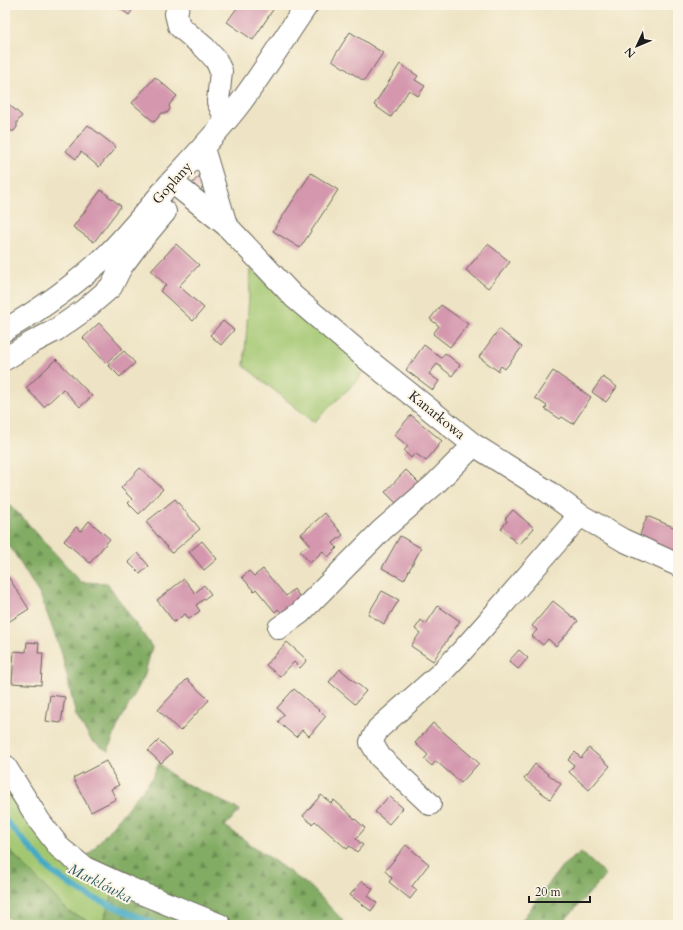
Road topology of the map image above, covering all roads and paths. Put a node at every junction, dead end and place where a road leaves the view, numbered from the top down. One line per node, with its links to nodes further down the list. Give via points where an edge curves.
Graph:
1 (178, 5): 3 (street, via 176,14 179,26 205,48 216,60 221,71 218,102 223,114)
2 (307, 5): 3 (street, Goplany)
3 (228, 118): 4 (street, Goplany)
4 (203, 148): 5 (street, Goplany); 6 (street, Kanarkowa)
5 (177, 187): 6 (street, Kanarkowa); 7 (street, Goplany, via 138,221 88,273 59,296); 8 (street, via 110,287 56,330)
6 (226, 225): 9 (street, Kanarkowa, via 294,297)
7 (5, 330)
8 (5, 359)
9 (474, 446): 10 (street, Kanarkowa, via 547,491); 12 (street, via 382,530 300,613)
10 (580, 515): 11 (street, Kanarkowa, via 623,540); 14 (street, via 462,651 378,729 371,742 380,757)
11 (678, 565)
12 (279, 628)
13 (5, 766): 15 (street, via 40,822 60,848 85,868)
14 (430, 804)
15 (220, 925)

